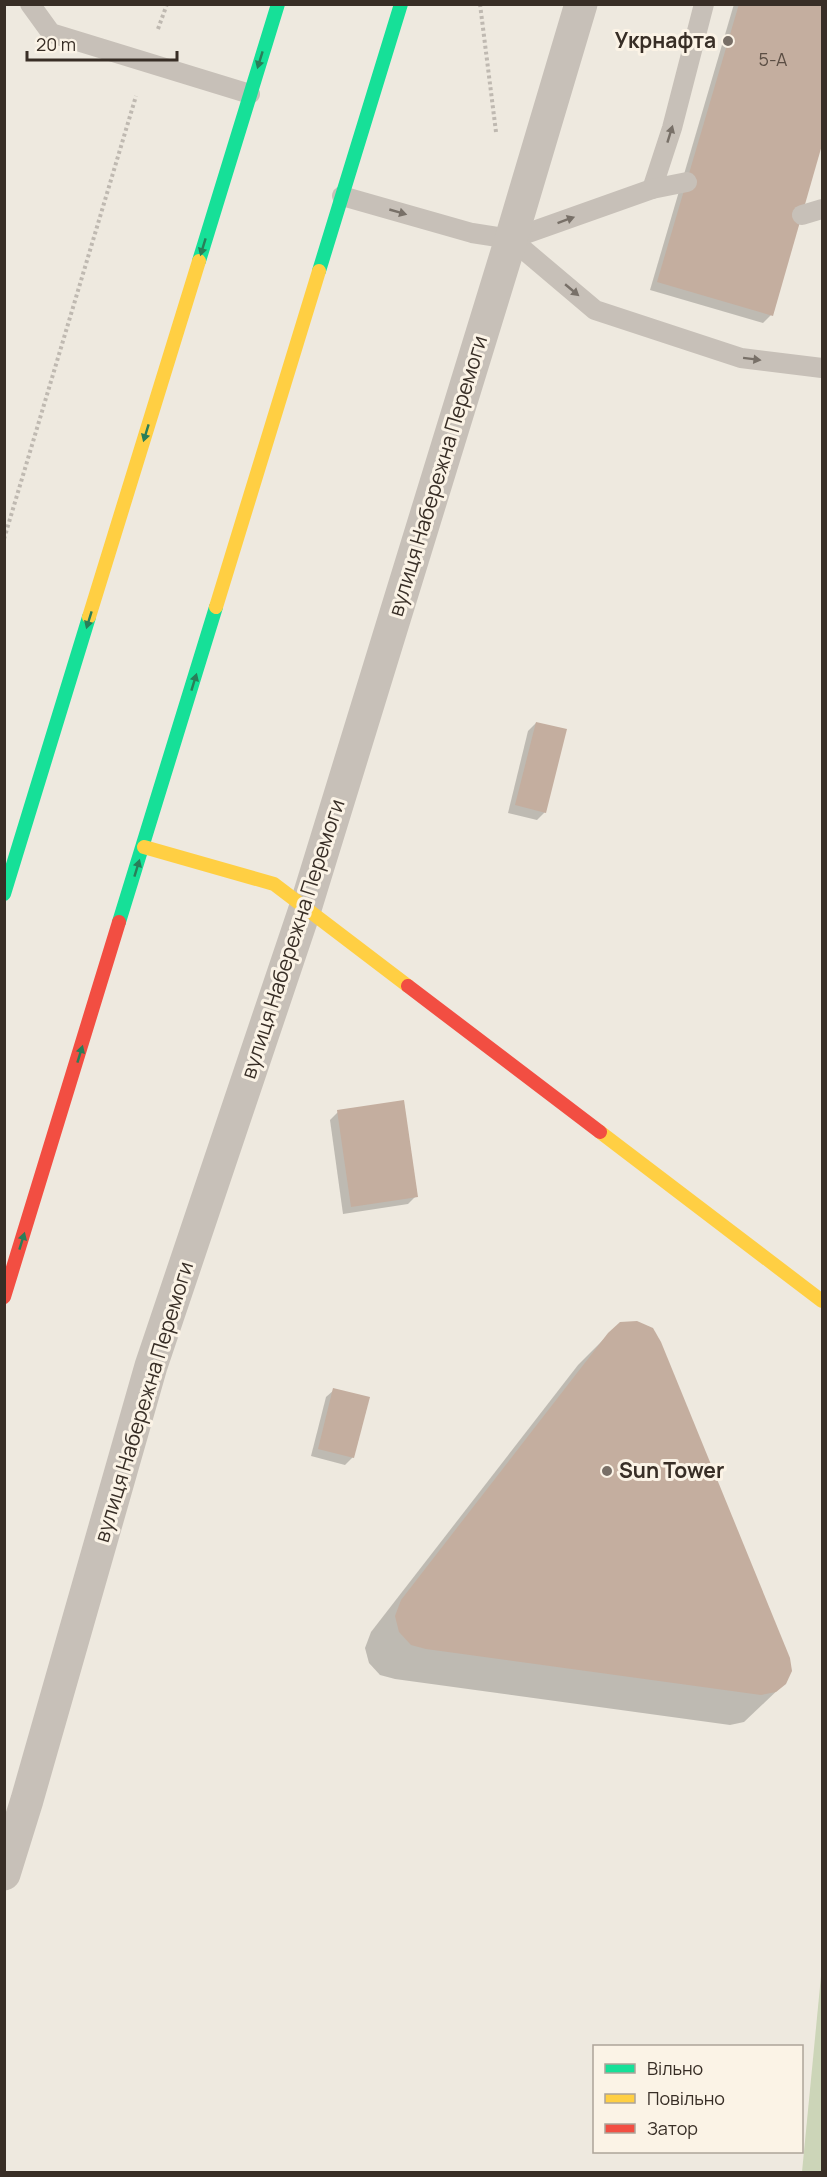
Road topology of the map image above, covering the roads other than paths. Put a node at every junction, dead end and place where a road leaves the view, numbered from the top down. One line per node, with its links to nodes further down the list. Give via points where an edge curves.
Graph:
1 (30, 4): 6 (lane, via 51,33)
2 (278, 4): 6 (main road, one-way to 6)
3 (401, 4): 9 (main road)
4 (581, 4): 12 (street, вулиця Набережна Перемоги)
5 (704, 4): 8 (lane, one-way to 5)
6 (250, 94): 15 (main road, one-way to 15)
7 (687, 182): 8 (lane)
8 (652, 189): 12 (lane, one-way to 8)
9 (342, 196): 12 (lane, one-way to 12, via 472,233); 14 (main road, one-way to 9)
10 (822, 209): 11 (lane)
11 (802, 215)
12 (511, 239): 13 (lane, one-way to 13, via 595,309 741,358); 16 (street, вулиця Набережна Перемоги)
13 (822, 368)
14 (144, 847): 16 (main road, via 274,884); 17 (main road, one-way to 14)
15 (4, 894)
16 (305, 909): 18 (main road); 19 (street, вулиця Набережна Перемоги, via 151,1366)
17 (4, 1297)
18 (822, 1301)
19 (4, 1874)

